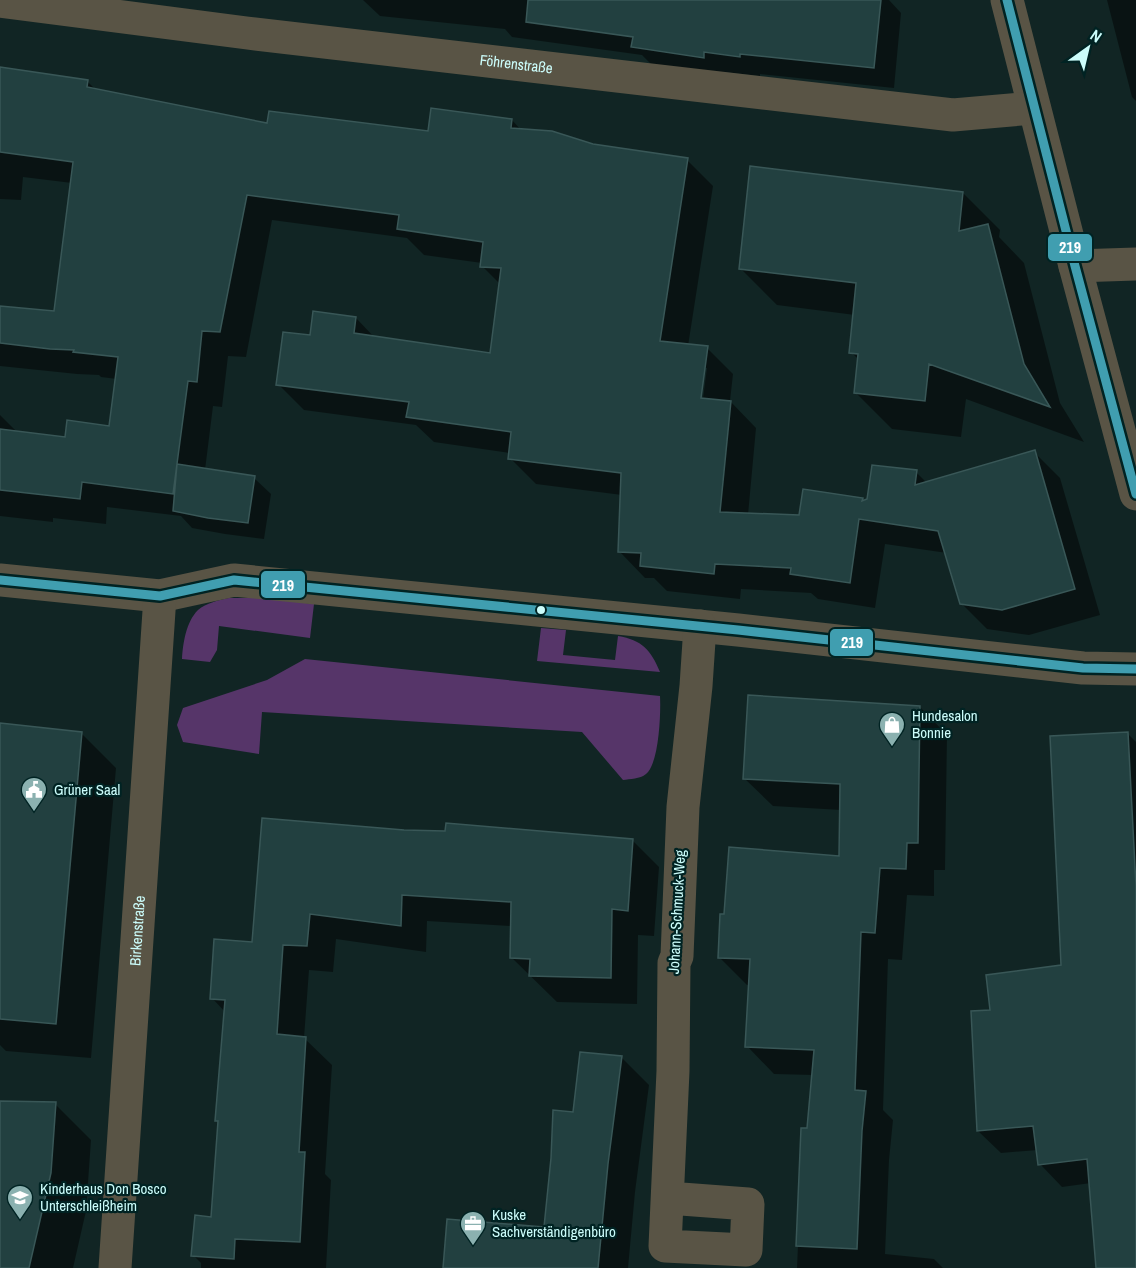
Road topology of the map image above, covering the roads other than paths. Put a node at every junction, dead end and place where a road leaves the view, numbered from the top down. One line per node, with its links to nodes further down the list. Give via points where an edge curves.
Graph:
1 (1007, 0): 3 (street)
2 (0, 1): 3 (street, Föhrenstraße, via 953,115)
3 (1034, 108): 5 (street)
4 (1136, 264): 5 (street)
5 (1075, 266): 6 (street)
6 (1136, 494)
7 (0, 580): 8 (street)
8 (160, 596): 9 (street, via 234,580); 12 (street, Birkenstraße)
9 (700, 626): 10 (street, via 1083,668); 11 (street, Johann-Schmuck-Weg, via 683,807 674,963)
10 (1136, 669)
11 (668, 1198)
12 (115, 1268)

